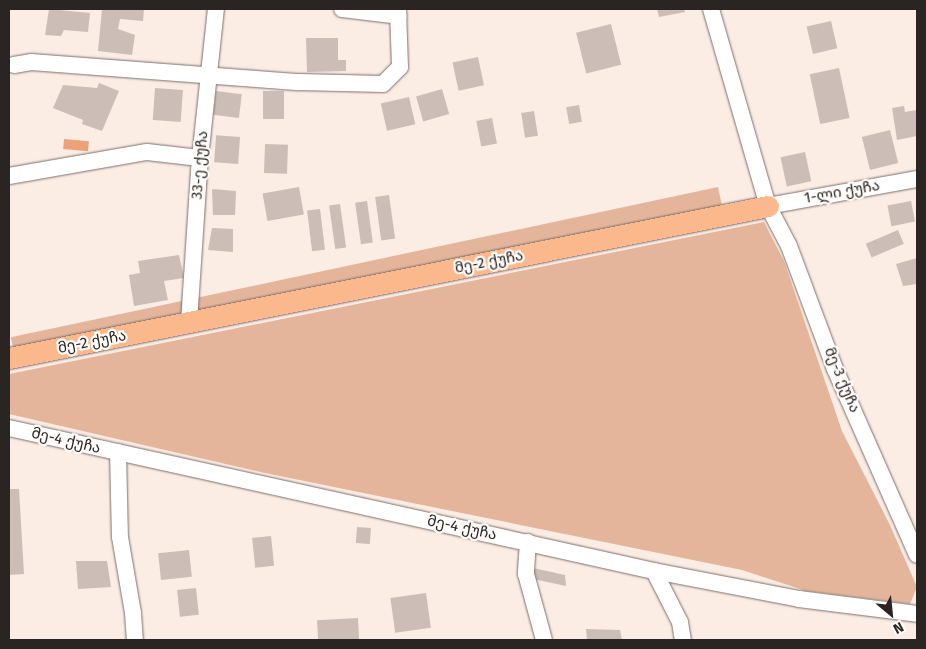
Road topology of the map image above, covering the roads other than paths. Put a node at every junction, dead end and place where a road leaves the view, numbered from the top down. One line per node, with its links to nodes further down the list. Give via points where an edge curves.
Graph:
1 (216, 9): 6 (street, 33-ე ქუჩა)
2 (342, 9): 4 (street)
3 (711, 9): 10 (street)
4 (399, 12): 6 (street, via 400,66 383,84 299,82)
5 (14, 65): 6 (street, via 30,62)
6 (209, 73): 7 (street, 33-ე ქუჩა)
7 (200, 158): 8 (street, via 147,152); 11 (street, 33-ე ქუჩა)
8 (9, 176)
9 (917, 179): 10 (street, 1-ლი ქუჩა)
10 (768, 206): 11 (main road, მე-2 ქუჩა); 16 (street, მე-3 ქუჩა, via 789,246 835,369)
11 (189, 322): 12 (main road, მე-2 ქუჩა)
12 (9, 358)
13 (9, 428): 14 (street, მე-4 ქუჩა)
14 (118, 452): 15 (street, მე-4 ქუჩა); 19 (street, via 120,537 134,612)
15 (528, 542): 17 (street, მე-4 ქუჩა); 20 (street, via 526,574)
16 (917, 555)
17 (654, 571): 18 (street, მე-4 ქუჩა, via 800,599); 21 (street, via 680,622)
18 (917, 614)
19 (135, 640)
20 (544, 640)
21 (683, 640)

